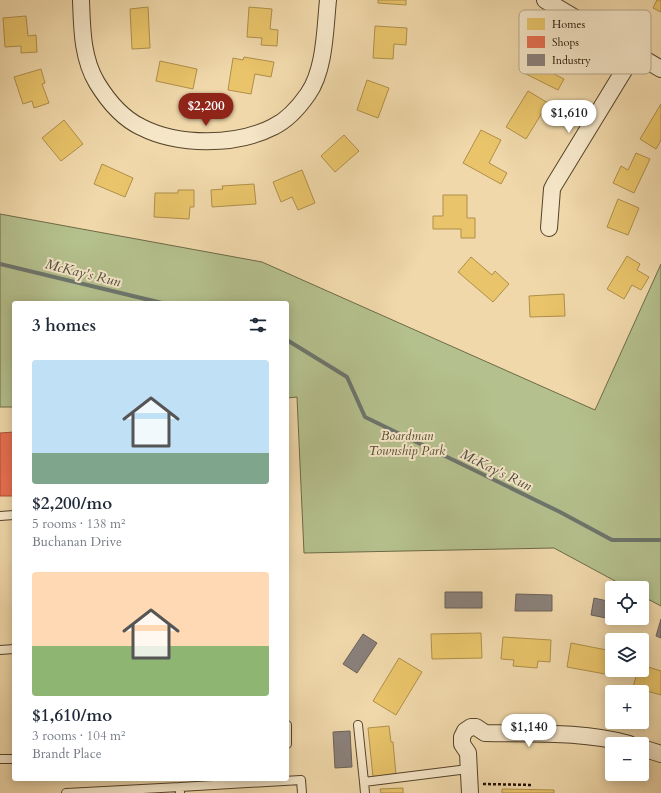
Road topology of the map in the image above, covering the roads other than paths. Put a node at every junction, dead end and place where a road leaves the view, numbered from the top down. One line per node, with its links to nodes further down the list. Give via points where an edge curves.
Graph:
1 (81, 0): 2 (street, via 84,45 90,68 110,102 120,113 140,127 161,136 199,141 255,135 274,127 294,112 309,93 318,74)
2 (328, 0)
3 (546, 0): 4 (street)
4 (562, 10)
5 (651, 63): 6 (street)
6 (661, 69)
7 (622, 74): 8 (street, via 552,189)
8 (549, 228)
9 (12, 515): 10 (lane)
10 (0, 516)
11 (12, 649): 12 (lane)
12 (0, 650)
13 (358, 725): 22 (lane)
14 (605, 739): 19 (street, via 571,735 485,733 471,727 462,737 462,744 468,753)
15 (649, 750): 16 (street)
16 (661, 754)
17 (0, 759): 18 (lane)
18 (12, 759)
19 (468, 769): 22 (lane); 23 (street)
20 (289, 781): 24 (lane)
21 (289, 781): 26 (lane, via 301,780)
22 (364, 782): 27 (lane)
23 (474, 789)
24 (180, 790): 25 (lane)
25 (66, 793)
26 (302, 793)
27 (365, 793)

